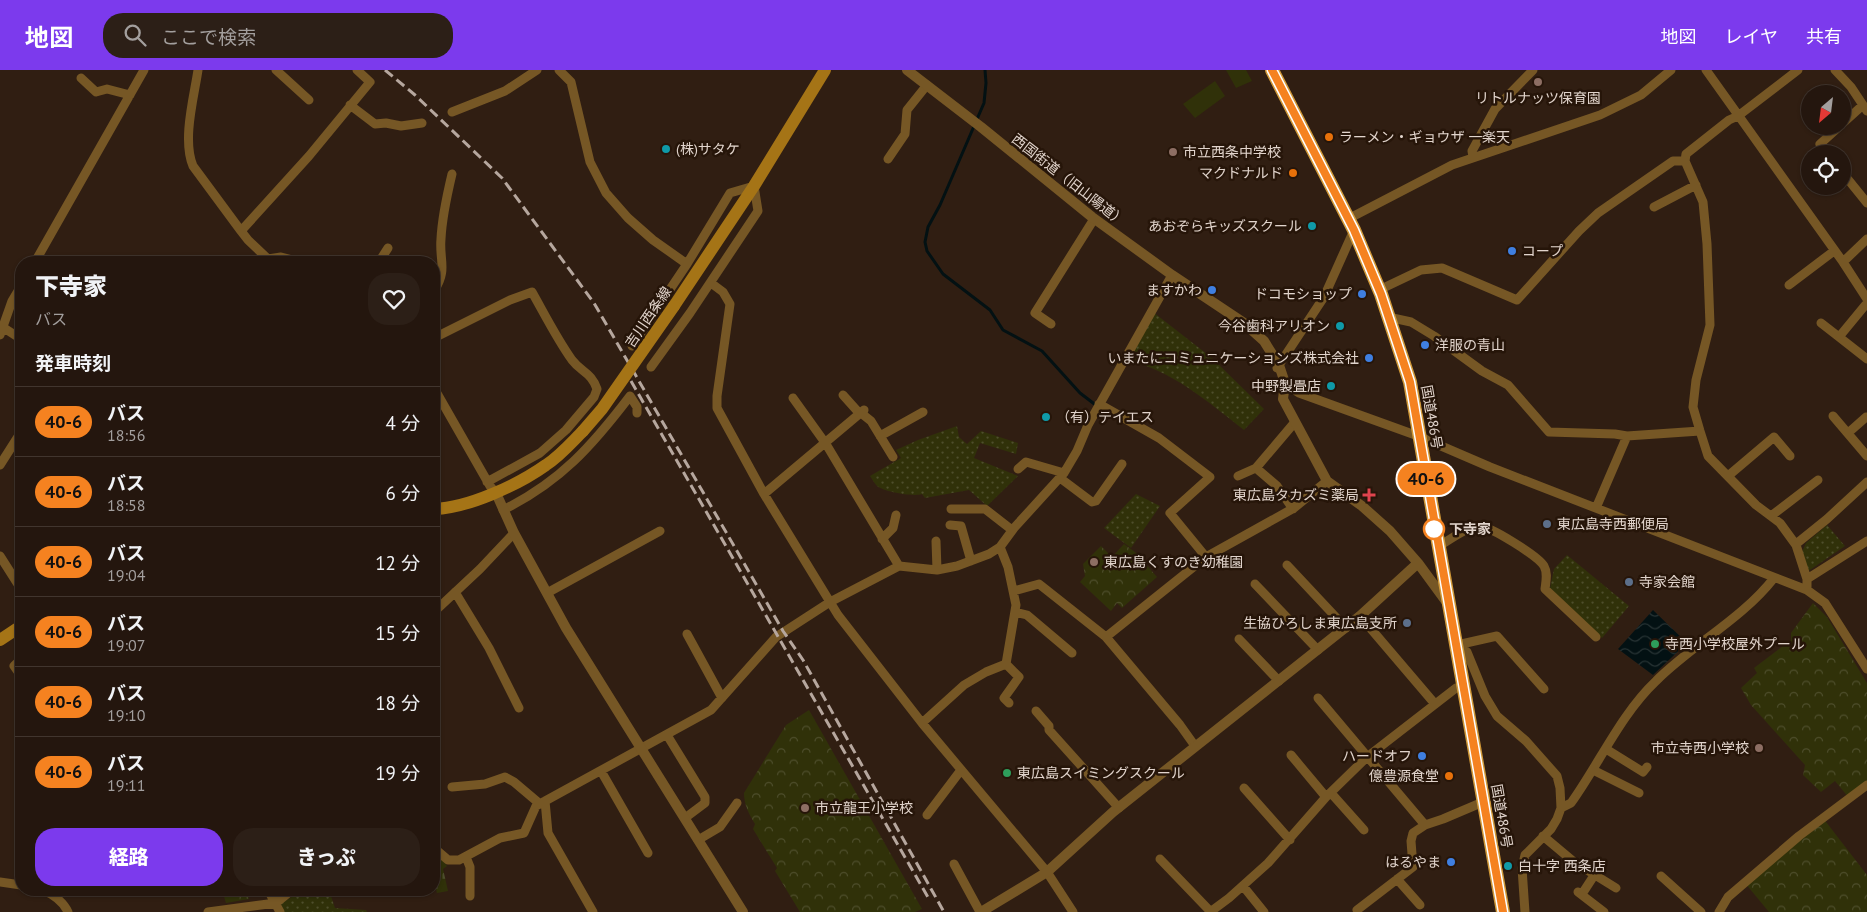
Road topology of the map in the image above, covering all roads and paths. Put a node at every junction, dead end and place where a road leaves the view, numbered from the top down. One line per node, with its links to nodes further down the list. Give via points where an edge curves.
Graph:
1 (144, 70): 17 (street)
2 (198, 70): 38 (street, via 191,101 189,155 193,166)
3 (276, 70): 18 (street)
4 (357, 70): 19 (street, via 370,82)
5 (537, 70): 21 (street, via 505,91)
6 (559, 70): 46 (street, via 571,82 590,162 606,193 653,240)
7 (825, 70): 33 (main road, 吉川西条線)
8 (907, 70): 16 (street, 西国街道（旧山陽道）)
9 (1272, 70): 37 (highway, 国道486号)
10 (1533, 70): 27 (street, via 1494,109 1472,151)
11 (1671, 70): 27 (street, via 1641,95 1600,115)
12 (1706, 70): 22 (street)
13 (1798, 70): 22 (street)
14 (1835, 70): 20 (street)
15 (81, 78): 17 (street, via 96,92 106,89)
16 (927, 85): 28 (street, via 907,110 905,134); 36 (street, 西国街道（旧山陽道）)
17 (130, 95): 42 (street)
18 (309, 100)
19 (350, 105): 24 (street, via 375,124 401,126); 38 (street)
20 (1865, 108): 23 (street)
21 (452, 112)
22 (1738, 116): 29 (street, via 1686,154); 41 (street)
23 (1851, 118)
24 (422, 123)
25 (1830, 135): 26 (street)
26 (1821, 145)
27 (1473, 157): 37 (street, via 1452,165)
28 (888, 159)
29 (1685, 161): 32 (street); 51 (street, via 1673,162 1598,213 1517,300 1442,268 1421,270)
30 (452, 174): 48 (street, via 440,241 443,262)
31 (1851, 183): 34 (street)
32 (1696, 185): 35 (street); 81 (street, via 1703,202 1710,325 1696,380 1693,407)
33 (754, 186): 46 (street, via 730,193); 49 (street, via 758,211); 102 (main road, 吉川西条線, bridge, via 602,409 567,448 545,466)
34 (1867, 203)
35 (1654, 207)
36 (1094, 219): 47 (street, 西国街道（旧山陽道）); 57 (street, via 1036,313)
37 (1351, 225): 51 (highway, 国道486号); 67 (street, via 1324,297)
38 (241, 231): 43 (street)
39 (1867, 240): 45 (street)
40 (388, 248): 44 (street)
41 (1834, 251): 45 (street); 50 (street)
42 (38, 256)
43 (263, 256)
44 (382, 256)
45 (1843, 262): 53 (street)
46 (687, 264): 58 (street)
47 (1172, 276): 67 (street, 西国街道（旧山陽道）, via 1244,323 1264,342); 73 (street)
48 (440, 278)
49 (711, 283): 63 (street); 103 (street, via 724,292 730,304 717,408)
50 (1789, 285)
51 (1380, 290): 55 (highway, 国道486号)
52 (15, 297): 59 (street)
53 (1867, 299)
54 (1867, 304): 62 (street)
55 (1388, 317): 84 (highway, 国道486号, via 1410,382); 85 (street, via 1411,322 1508,385 1549,432)
56 (1821, 322): 62 (street)
57 (1051, 324)
58 (646, 325): 63 (street); 64 (street)
59 (2, 332): 61 (street)
60 (440, 335): 69 (street, via 532,292 573,361 594,381)
61 (15, 337)
62 (1839, 337): 65 (street)
63 (670, 342): 66 (street)
64 (632, 346)
65 (1867, 359)
66 (651, 367)
67 (1278, 367): 68 (street, 西国街道（旧山陽道）)
68 (1283, 381): 80 (street, 西国街道（旧山陽道）, via 1283,399); 84 (street, via 1299,393)
69 (595, 393): 74 (street); 100 (street, via 566,430 540,453)
70 (844, 395): 77 (street)
71 (440, 398): 100 (street)
72 (794, 398): 87 (street)
73 (1099, 404): 95 (street); 122 (street, via 1159,438 1210,477 1170,513)
74 (620, 410): 76 (street, via 630,396); 108 (street, via 570,467)
75 (923, 412): 83 (street)
76 (637, 413)
77 (861, 413): 83 (street, via 871,421); 87 (street)
78 (1833, 416): 82 (street)
79 (1866, 417): 82 (street)
80 (1295, 422): 93 (street); 99 (street, 西国街道（旧山陽道）)
81 (1700, 431): 85 (street); 97 (street, via 1708,456)
82 (1848, 433): 89 (street)
83 (880, 436): 90 (street)
84 (1418, 436): 104 (street); 120 (highway, 国道486号)
85 (1627, 436): 104 (street)
86 (15, 441): 92 (street)
87 (826, 444): 103 (street); 115 (street)
88 (1790, 456): 97 (street, via 1774,437)
89 (1867, 456)
90 (893, 457)
91 (1122, 464): 95 (street, via 1092,502)
92 (0, 465)
93 (1256, 468): 96 (street); 107 (street, via 1277,486)
94 (1018, 469): 95 (street, via 1026,462)
95 (1062, 476): 113 (street)
96 (1238, 476)
97 (1728, 476): 110 (street)
98 (1818, 480): 110 (street)
99 (1327, 481): 107 (street); 124 (street, 西国街道（旧山陽道）, via 1390,531)
100 (488, 482): 102 (street)
101 (1867, 482): 118 (street)
102 (496, 493): 105 (main road, 吉川西条線); 108 (street)
103 (764, 494): 136 (street)
104 (1596, 508): 128 (street)
105 (440, 509)
106 (951, 509): 113 (street, via 985,509)
107 (1293, 509): 122 (street)
108 (503, 510): 114 (street)
109 (896, 515): 115 (street, via 893,528)
110 (1771, 516): 118 (street)
111 (950, 525): 123 (street, via 961,526)
112 (660, 530): 135 (street)
113 (1012, 530): 119 (street)
114 (514, 533): 134 (street); 135 (street)
115 (882, 539): 126 (street)
116 (936, 541): 127 (street)
117 (1867, 541): 129 (street)
118 (1796, 544): 129 (street)
119 (1000, 547): 123 (street); 133 (street)
120 (1438, 547): 138 (highway, 国道486号); 145 (street, via 1470,528 1480,526 1498,534 1543,564 1547,572 1545,589)
121 (0, 556): 130 (street)
122 (1206, 557): 144 (street)
123 (971, 561): 127 (street)
124 (1418, 563): 138 (street, 西国街道（旧山陽道）); 140 (street)
125 (1287, 565): 141 (street)
126 (899, 566): 127 (street); 136 (street)
127 (937, 570)
128 (1774, 578): 132 (street); 166 (street, via 1756,599 1656,681 1626,717)
129 (1807, 579): 132 (street)
130 (15, 580)
131 (1255, 584): 149 (street)
132 (1807, 590): 152 (street, via 1825,603)
133 (1014, 591): 139 (street); 144 (street, via 1039,584)
134 (455, 592): 137 (street); 160 (street, via 489,648)
135 (547, 593): 165 (street)
136 (830, 602): 156 (street, via 776,636); 162 (street)
137 (440, 604)
138 (1450, 606): 148 (highway, 国道486号)
139 (1015, 612): 150 (street, via 1027,615); 151 (street)
140 (1360, 616): 141 (street); 159 (street)
141 (1346, 628): 149 (street)
142 (15, 630): 147 (main road)
143 (687, 634): 156 (street)
144 (1106, 637): 164 (street)
145 (1596, 637)
146 (1239, 639): 153 (street)
147 (0, 640)
148 (1457, 646): 154 (highway, 国道486号); 155 (street, via 1497,636); 182 (street, via 1467,652 1497,716 1554,771 1560,788)
149 (1318, 650): 153 (street)
150 (1072, 653)
151 (1006, 664): 158 (street, via 1019,677 1004,698); 162 (street, via 964,685)
152 (1867, 669)
153 (1279, 680): 164 (street)
154 (1462, 688): 159 (street, via 1456,688); 179 (highway, 国道486号)
155 (1544, 689)
156 (722, 698): 163 (street, via 711,710)
157 (1318, 698): 168 (street)
158 (1009, 703)
159 (1435, 704): 168 (street)
160 (519, 708)
161 (1036, 711): 181 (street)
162 (922, 723): 170 (street)
163 (667, 735): 165 (street); 184 (street, via 705,797 705,804)
164 (1195, 746): 181 (street)
165 (642, 749): 172 (street); 184 (street)
166 (1606, 749): 169 (street, via 1643,772); 171 (street)
167 (1291, 755): 177 (street)
168 (1367, 757): 177 (street); 185 (street)
169 (1646, 767)
170 (961, 770): 183 (street); 195 (street)
171 (1593, 770): 176 (street); 182 (street, via 1571,803)
172 (601, 771): 178 (street); 191 (street)
173 (1867, 785): 223 (street, via 1799,836 1728,897)
174 (452, 787): 178 (street, via 485,784 505,777)
175 (1244, 788): 189 (street)
176 (1639, 793)
177 (1329, 795): 186 (street); 189 (street)
178 (543, 802): 192 (street, via 536,806 524,832 500,838); 212 (street, via 548,833)
179 (1483, 802): 185 (street); 219 (highway, 国道486号)
180 (738, 804): 188 (street, via 720,827)
181 (1118, 808): 195 (street)
182 (1560, 808): 187 (street, via 1551,829)
183 (927, 815)
184 (684, 818): 188 (street)
185 (1425, 825): 198 (street, via 1412,833 1413,867)
186 (1364, 830)
187 (1543, 836): 196 (street, via 1574,862); 220 (street, via 1525,855 1523,862)
188 (698, 840): 213 (street)
189 (1290, 840): 201 (street)
190 (440, 853): 192 (street, via 448,860)
191 (648, 853)
192 (466, 857): 206 (street, via 470,868)
193 (1160, 859): 216 (street)
194 (954, 864): 214 (street)
195 (1047, 872): 214 (street); 215 (street)
196 (1595, 874): 202 (street); 221 (street, via 1580,893)
197 (1662, 876): 222 (street)
198 (1397, 878): 208 (street); 218 (street)
199 (0, 882): 200 (street)
200 (15, 885)
201 (1243, 886): 216 (street); 217 (street)
202 (1616, 888)
203 (54, 896): 209 (street)
204 (272, 896): 207 (street)
205 (285, 896): 207 (street)
206 (470, 896)
207 (276, 903): 210 (street); 211 (street)
208 (1420, 905)
209 (68, 912)
210 (208, 912)
211 (280, 912)
212 (593, 912)
213 (743, 912)
214 (981, 912)
215 (1074, 912)
216 (1211, 912)
217 (1264, 912)
218 (1358, 912)
219 (1503, 912)
220 (1525, 912)
221 (1604, 912)
222 (1701, 912)
223 (1720, 912)

